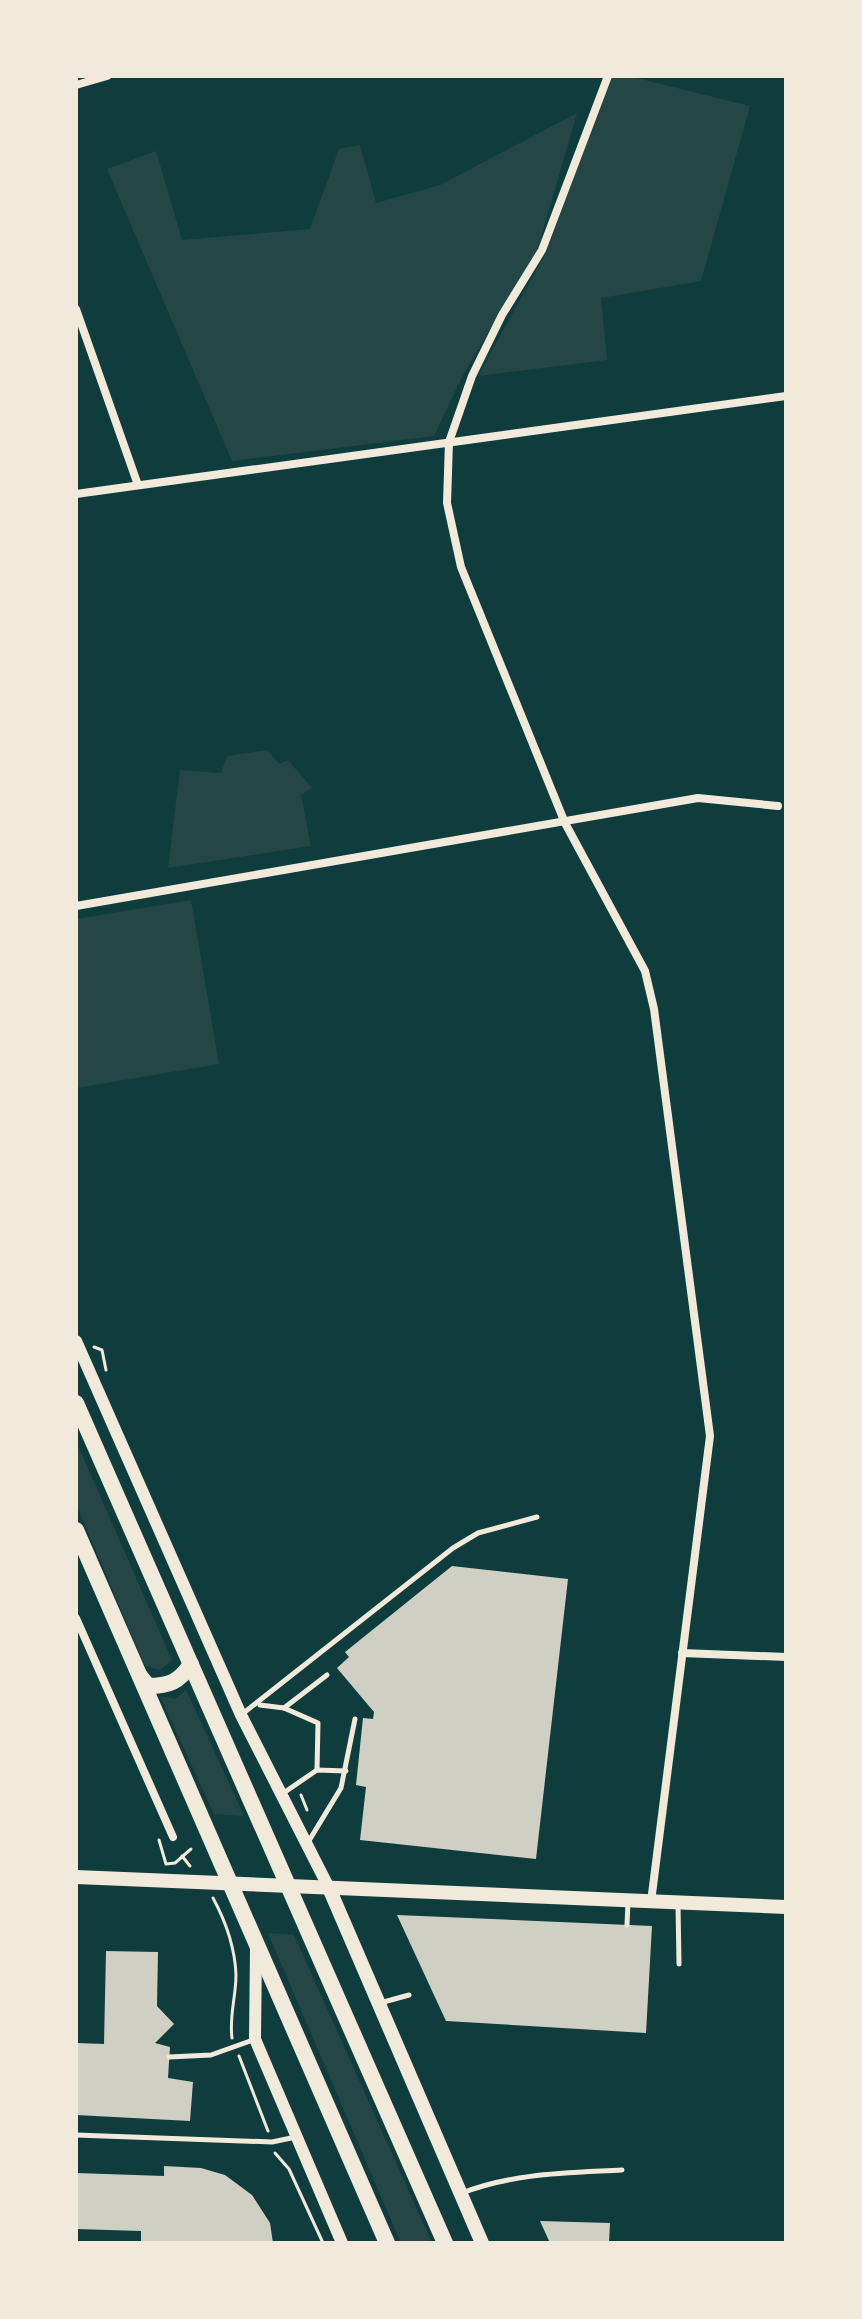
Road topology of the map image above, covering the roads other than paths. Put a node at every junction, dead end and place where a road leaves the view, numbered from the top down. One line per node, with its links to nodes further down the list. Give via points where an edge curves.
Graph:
1 (107, 76): 3 (street)
2 (608, 76): 6 (street, via 542,250 472,376)
3 (76, 85)
4 (76, 309): 7 (street)
5 (786, 396): 6 (street)
6 (449, 442): 7 (street); 10 (street, via 447,503 461,567)
7 (138, 485): 8 (street)
8 (76, 494)
9 (778, 806): 10 (street, via 698,798)
10 (565, 823): 11 (street); 17 (street, via 645,971 654,1009 710,1436)
11 (76, 906)
12 (76, 1341): 24 (street)
13 (76, 1403): 19 (highway)
14 (537, 1517): 22 (lane, via 478,1533 453,1548)
15 (76, 1530): 20 (highway)
16 (76, 1618): 29 (street)
17 (682, 1653): 18 (street); 36 (street)
18 (786, 1657)
19 (191, 1664): 20 (highway, via 166,1686 148,1686); 33 (highway)
20 (139, 1674): 32 (highway)
21 (327, 1675): 23 (lane)
22 (259, 1704): 23 (lane); 24 (lane)
23 (284, 1708): 26 (lane, via 318,1723)
24 (241, 1715): 28 (street)
25 (355, 1719): 27 (lane)
26 (317, 1770): 27 (lane); 28 (lane)
27 (346, 1771): 30 (lane)
28 (281, 1795): 30 (street)
29 (173, 1837)
30 (307, 1845): 34 (street)
31 (76, 1877): 32 (main road)
32 (231, 1884): 33 (main road); 40 (highway)
33 (289, 1887): 34 (main road); 52 (highway)
34 (329, 1888): 35 (main road); 43 (main road)
35 (628, 1902): 36 (main road); 39 (lane)
36 (651, 1903): 37 (main road)
37 (678, 1903): 38 (main road); 41 (lane)
38 (786, 1907)
39 (627, 1925)
40 (256, 1941): 44 (street); 51 (highway)
41 (679, 1964)
42 (409, 1995): 43 (lane)
43 (379, 2003): 49 (main road)
44 (255, 2039): 45 (lane, via 211,2055); 47 (street)
45 (169, 2057)
46 (76, 2135): 47 (lane, via 272,2142)
47 (297, 2136): 50 (street)
48 (622, 2170): 49 (lane, via 546,2174)
49 (461, 2193): 53 (main road)
50 (342, 2243)
51 (387, 2243)
52 (445, 2243)
53 (482, 2243)

